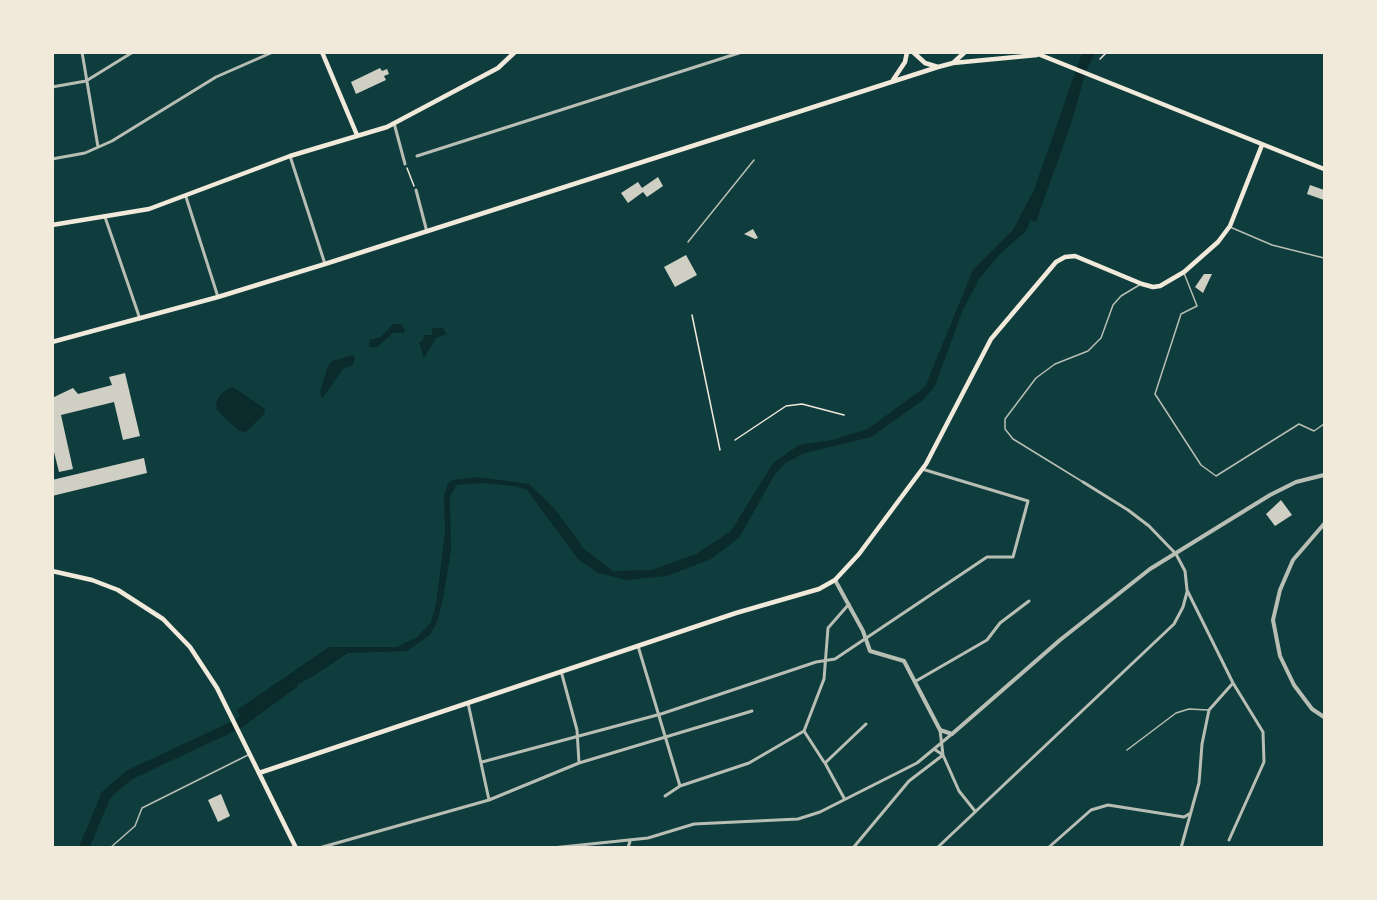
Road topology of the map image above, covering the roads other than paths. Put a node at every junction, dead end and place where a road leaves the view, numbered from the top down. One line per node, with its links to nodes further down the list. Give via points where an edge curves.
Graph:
1 (82, 52): 14 (street)
2 (133, 52): 14 (street)
3 (273, 52): 19 (street, via 216,77)
4 (322, 52): 17 (main road)
5 (515, 52): 16 (main road, via 498,68)
6 (742, 52): 21 (street)
7 (907, 52): 13 (main road)
8 (913, 52): 12 (main road, via 925,63)
9 (965, 52): 11 (main road)
10 (1035, 54): 11 (main road); 18 (main road)
11 (953, 63): 12 (main road)
12 (938, 67): 13 (main road)
13 (893, 80): 31 (main road)
14 (86, 81): 15 (street); 19 (street)
15 (52, 87)
16 (394, 123): 17 (main road); 24 (street)
17 (357, 135): 20 (main road)
18 (1262, 145): 25 (main road); 30 (main road)
19 (98, 147): 22 (street)
20 (291, 156): 27 (main road); 34 (street)
21 (417, 156)
22 (52, 159)
23 (754, 160): 32 (lane)
24 (405, 164)
25 (1324, 169)
26 (416, 190): 31 (street)
27 (186, 197): 28 (main road); 37 (street)
28 (105, 217): 29 (main road); 38 (street)
29 (52, 225)
30 (1230, 226): 33 (lane, via 1272,245); 35 (main road)
31 (427, 232): 34 (main road)
32 (688, 242)
33 (1324, 258)
34 (325, 264): 37 (main road)
35 (1184, 272): 36 (main road, via 1160,286); 40 (lane, via 1197,306 1181,314 1155,394 1201,465 1216,476 1299,424 1314,431)
36 (1142, 284): 41 (main road, via 1075,256 1056,262 991,339); 43 (lane, via 1113,304 1101,338 1088,351 1055,364 1036,378 1005,419 1005,429 1012,439)
37 (218, 297): 38 (main road)
38 (140, 319): 39 (main road)
39 (52, 342)
40 (1324, 424)
41 (922, 469): 47 (main road); 51 (street, via 1028,501 1013,557 987,557)
42 (1324, 474): 45 (street, via 1270,495)
43 (1083, 482): 45 (street, via 1135,515)
44 (1324, 524): 61 (street, via 1293,560 1273,620 1280,656 1294,685 1312,709)
45 (1176, 554): 48 (street, via 1185,571); 65 (street, via 1101,606)
46 (52, 571): 71 (main road, via 120,591 163,619 204,665)
47 (835, 580): 50 (street); 52 (main road, via 819,589)
48 (1187, 590): 56 (street); 81 (street, via 1174,624)
49 (1029, 601): 55 (street, via 1000,623 987,639)
50 (849, 604): 51 (street); 53 (street, via 828,628)
51 (865, 638): 53 (street, via 835,659); 55 (street, via 870,651 904,661)
52 (638, 646): 54 (main road); 60 (street)
53 (826, 660): 60 (street); 64 (street, via 824,679)
54 (561, 671): 57 (main road); 66 (street)
55 (916, 681): 63 (street)
56 (1233, 683): 58 (street); 83 (street, via 1256,717 1265,749 1264,762)
57 (467, 701): 73 (street); 76 (main road)
58 (1209, 710): 70 (lane, via 1176,713); 82 (street, via 1199,783)
59 (752, 711): 67 (street)
60 (661, 714): 66 (street); 67 (street)
61 (1324, 717)
62 (866, 724): 75 (street)
63 (940, 730): 65 (street); 68 (street)
64 (804, 731): 75 (street); 77 (street, via 749,763)
65 (952, 734): 68 (street)
66 (578, 737): 73 (street); 74 (street)
67 (668, 737): 74 (street); 77 (street)
68 (942, 742): 69 (street); 72 (street)
69 (934, 749): 72 (street); 79 (street, via 917,763)
70 (1127, 750)
71 (250, 754): 76 (main road); 85 (lane, via 142,808 135,826)
72 (943, 755): 81 (street, via 959,791); 90 (street, via 909,781)
73 (482, 762): 80 (street)
74 (579, 763): 80 (street)
75 (825, 763): 79 (street)
76 (259, 773): 86 (main road)
77 (680, 786): 78 (street)
78 (665, 796)
79 (844, 798): 84 (street, via 798,819 694,824)
80 (489, 800): 87 (street)
81 (975, 811): 91 (street)
82 (1189, 814): 92 (street, via 1184,817 1108,806 1090,810); 93 (street)
83 (1229, 840)
84 (630, 841): 88 (street); 89 (street)
85 (110, 848)
86 (296, 848)
87 (319, 848)
88 (552, 848)
89 (628, 848)
90 (853, 848)
91 (937, 848)
92 (1048, 848)
93 (1181, 848)

